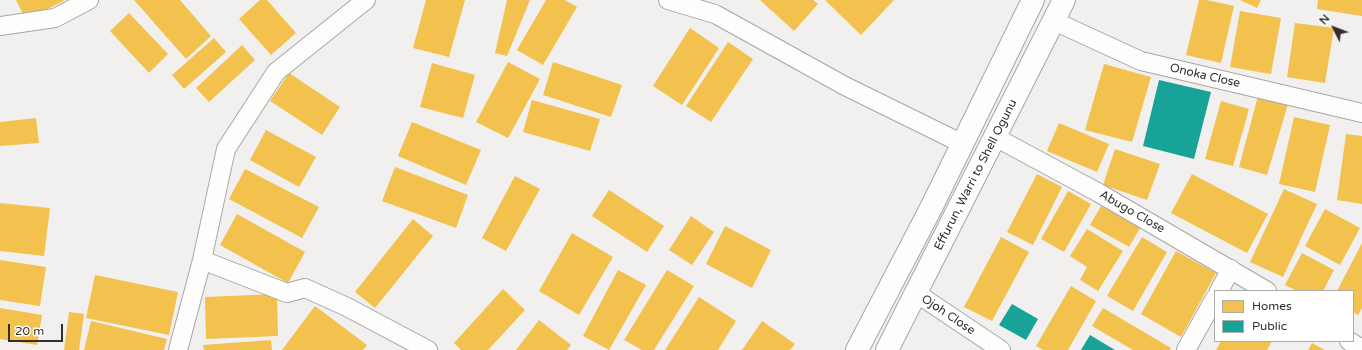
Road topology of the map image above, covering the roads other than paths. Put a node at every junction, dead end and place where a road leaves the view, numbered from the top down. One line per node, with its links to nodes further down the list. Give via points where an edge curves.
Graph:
1 (89, 0): 7 (street, via 55,18)
2 (366, 0): 11 (street, via 276,72 226,149)
3 (668, 0): 10 (street, via 714,14 845,86)
4 (1033, 0): 10 (main road, Effurun, Warri to Shell Ogunu)
5 (1064, 0): 6 (main road, Effurun, Warri to Shell Ogunu)
6 (1054, 21): 8 (street, Onoka Close, via 1141,62); 9 (main road, Effurun, Warri to Shell Ogunu)
7 (0, 26)
8 (1362, 113)
9 (995, 137): 12 (street, Abugo Close); 15 (main road, Effurun, Warri to Shell Ogunu)
10 (963, 144): 21 (main road, Effurun, Warri to Shell Ogunu)
11 (202, 260): 19 (street); 20 (street, via 287,293 305,288)
12 (1231, 269): 13 (street); 14 (street, Abugo Close)
13 (1220, 290)
14 (1264, 290)
15 (916, 293): 22 (main road, Effurun, Warri to Shell Ogunu); 23 (street, Ojoh Close)
16 (1214, 300): 24 (street)
17 (1351, 342): 18 (street)
18 (1362, 349)
19 (178, 350)
20 (428, 350)
21 (857, 350)
22 (887, 350)
23 (1001, 350)
24 (1186, 350)

